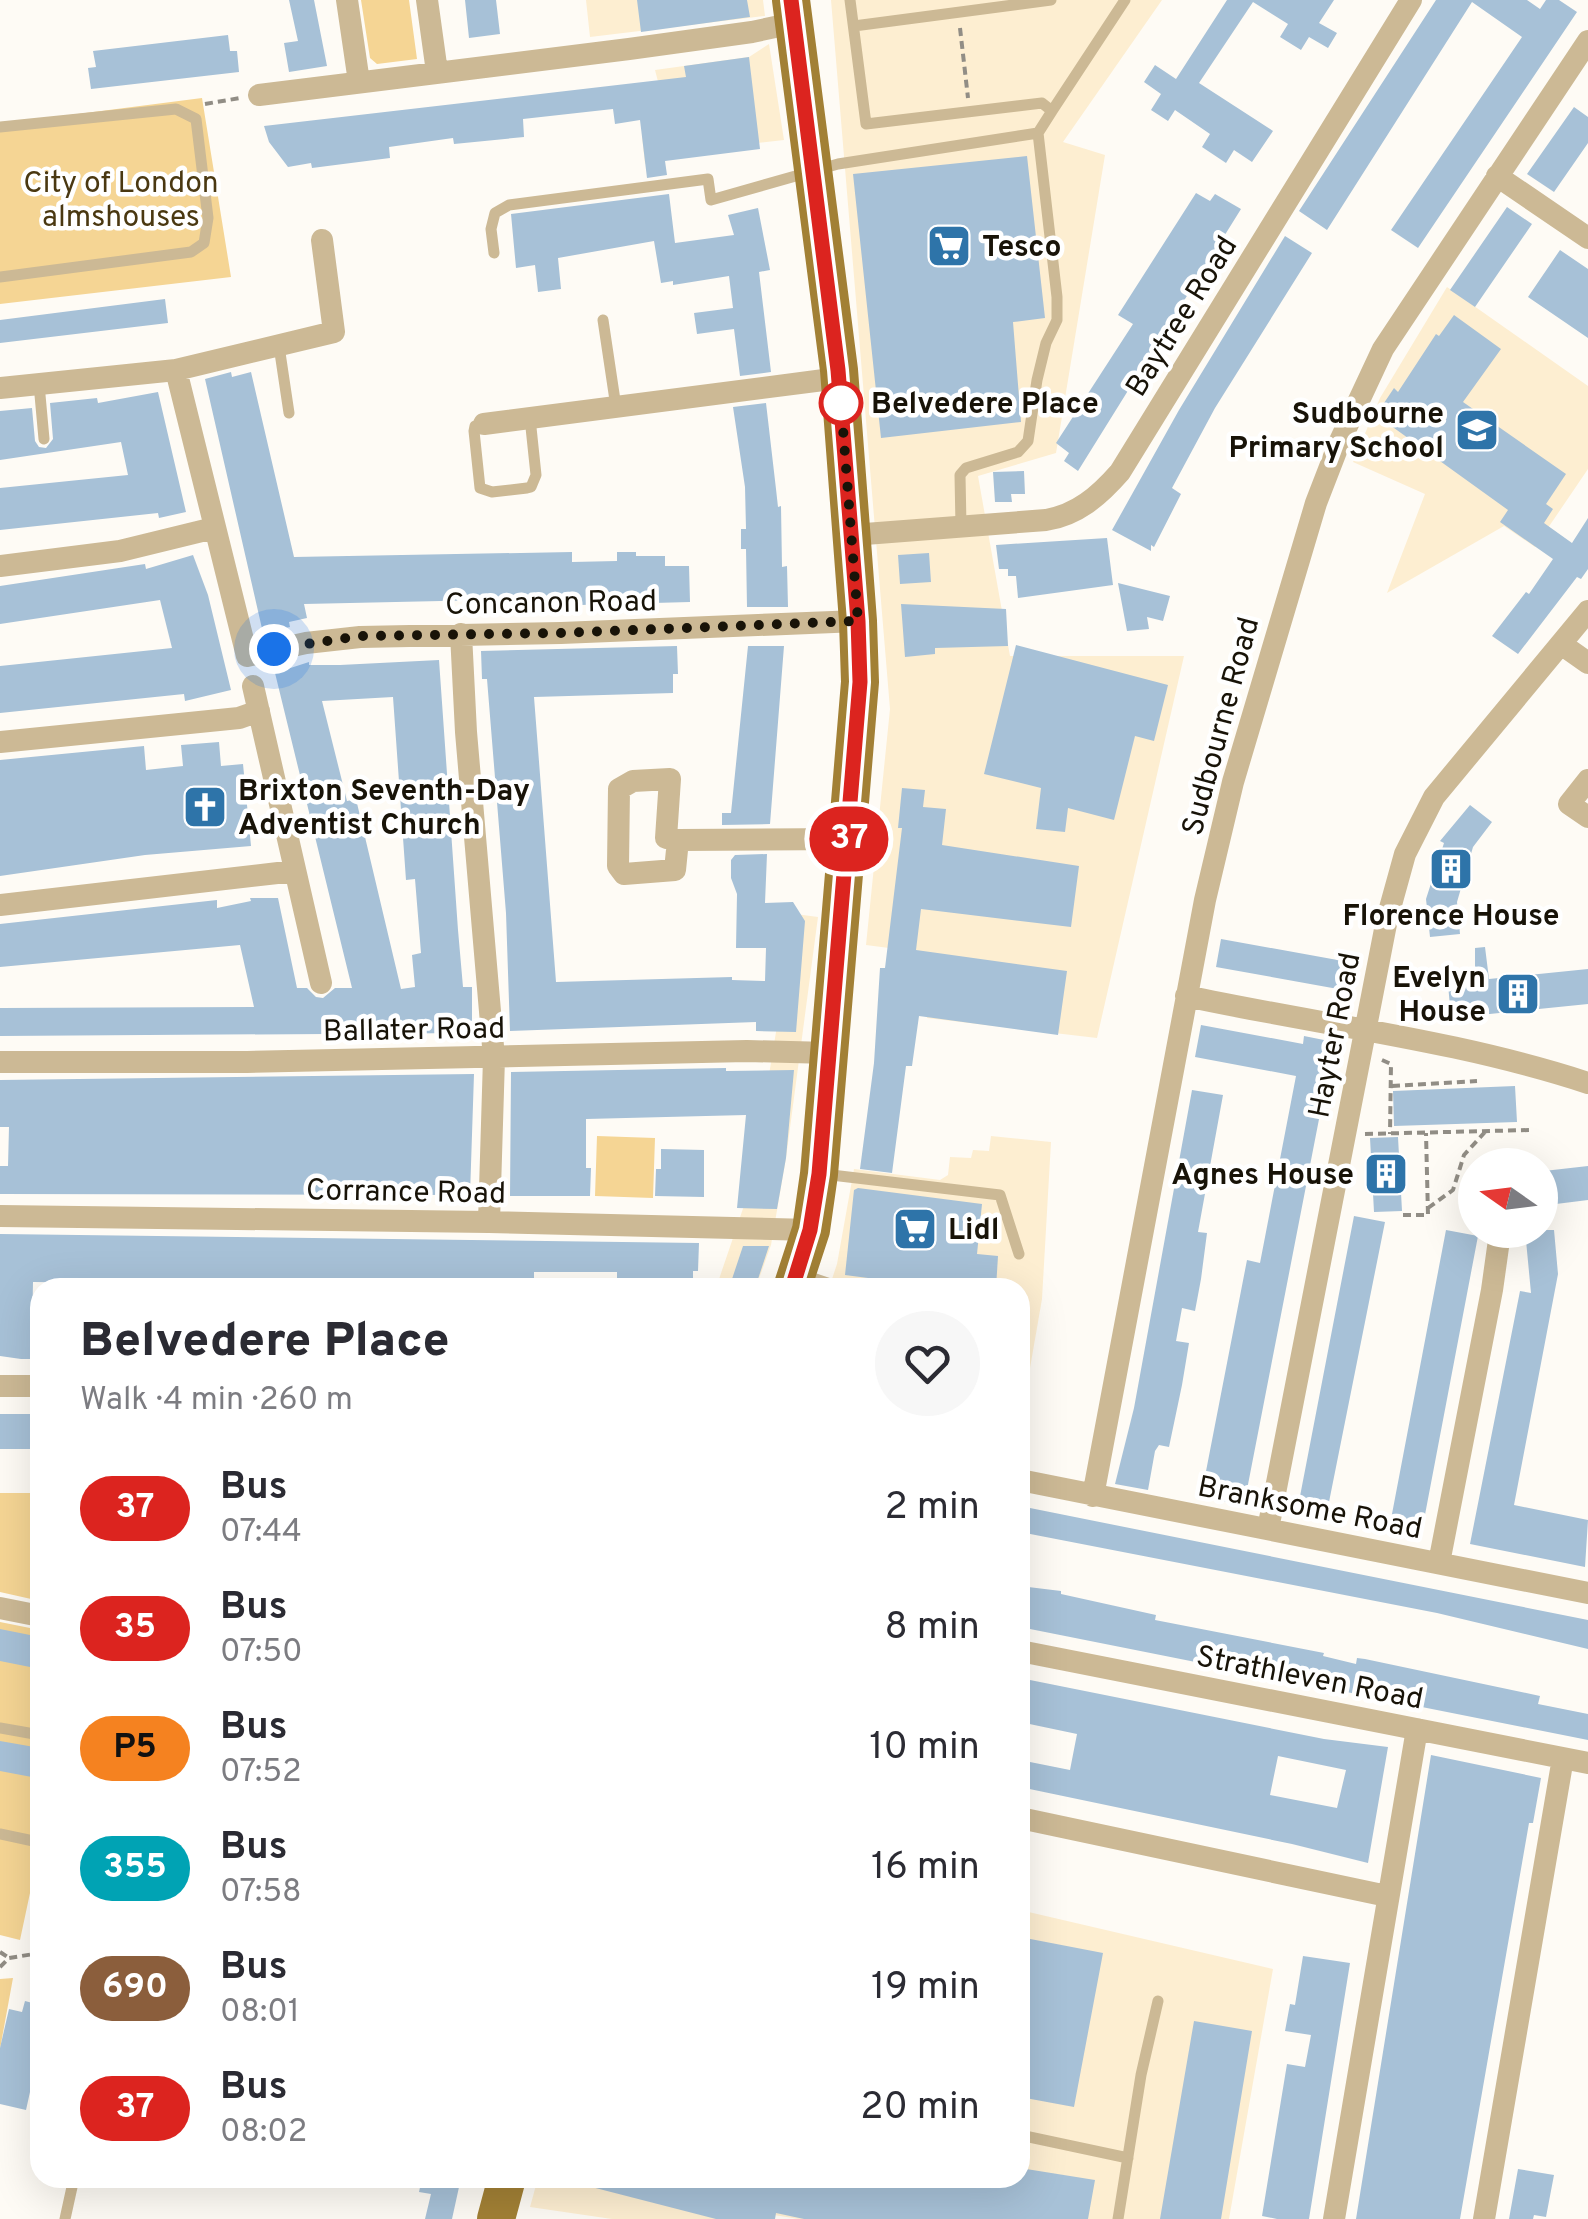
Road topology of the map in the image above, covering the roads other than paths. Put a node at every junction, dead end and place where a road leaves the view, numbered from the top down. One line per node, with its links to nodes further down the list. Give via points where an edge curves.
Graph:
1 (347, 0): 11 (street)
2 (427, 0): 10 (street)
3 (850, 0): 8 (lane)
4 (1051, 0): 8 (lane)
5 (1125, 0): 13 (lane)
6 (1411, 0): 33 (street, Baytree Road, via 1120,472 1090,502 1060,518)
7 (792, 11): 10 (street, via 734,34); 16 (main road)
8 (854, 26): 13 (lane, via 866,124 1042,103)
9 (1588, 40): 17 (street, Sudbourne Road)
10 (437, 72): 11 (street)
11 (359, 82): 12 (street)
12 (259, 94)
13 (1052, 111): 15 (lane)
14 (0, 126): 21 (lane, via 176,109 196,119 208,218 204,243 191,252)
15 (1038, 133): 16 (lane, via 838,164); 33 (lane, via 1057,320 1036,380 1028,441 1018,452 960,475)
16 (814, 174): 20 (lane, via 712,200 708,179 509,206 496,213); 25 (main road)
17 (1497, 176): 18 (street); 52 (street, Sudbourne Road, via 1383,349 1322,487 1233,782)
18 (1588, 238)
19 (322, 240): 23 (street, via 334,332)
20 (494, 253)
21 (0, 277)
22 (604, 320): 28 (lane)
23 (278, 346): 24 (street); 29 (lane)
24 (176, 370): 26 (street); 34 (street)
25 (839, 378): 28 (street); 35 (main road)
26 (39, 384): 27 (street); 32 (lane)
27 (0, 388)
28 (616, 407): 30 (street)
29 (289, 413)
30 (530, 418): 31 (street); 31 (lane, via 536,476 527,488 480,488 474,431)
31 (484, 424)
32 (44, 439)
33 (961, 526): 35 (street, Baytree Road)
34 (214, 528): 36 (street, via 120,550); 39 (street, Concanon Road, via 247,656 331,639)
35 (852, 535): 38 (main road)
36 (0, 566)
37 (1588, 611): 40 (street, Hayter Road)
38 (858, 621): 39 (street, Concanon Road); 47 (main road)
39 (461, 634): 55 (street)
40 (1561, 644): 41 (street); 53 (street, Hayter Road, via 1446,781 1412,833)
41 (1588, 663)
42 (253, 686): 43 (street)
43 (259, 710): 44 (street, via 239,718); 49 (street)
44 (0, 742)
45 (1588, 780): 46 (street, via 1569,804)
46 (1588, 817)
47 (849, 839): 48 (street); 54 (main road)
48 (678, 840): 48 (street, via 675,870 624,874 618,866 619,790 633,781 670,780 666,838)
49 (295, 871): 50 (street); 51 (street)
50 (0, 905)
51 (321, 983)
52 (1186, 996): 53 (street); 68 (street, Sudbourne Road)
53 (1364, 1040): 57 (street, via 1540,1067); 69 (street, Hayter Road)
54 (829, 1053): 55 (street, Ballater Road); 58 (main road)
55 (494, 1058): 56 (street, Ballater Road); 60 (street)
56 (0, 1062)
57 (1588, 1083)
58 (819, 1174): 61 (main road); 63 (lane, via 1000,1195)
59 (0, 1216): 60 (street, Corrance Road)
60 (489, 1222): 61 (street, Corrance Road)
61 (810, 1230): 64 (main road)
62 (1498, 1248): 70 (street)
63 (1019, 1254)
64 (796, 1278)
65 (0, 1386): 66 (street)
66 (30, 1386)
67 (1030, 1482): 68 (street, Branksome Road)
68 (1093, 1496): 69 (street, Branksome Road)
69 (1268, 1530): 70 (street, Branksome Road)
70 (1439, 1563): 71 (street, Branksome Road)
71 (1588, 1592)
72 (0, 1608): 73 (street)
73 (30, 1614)
74 (1030, 1653): 76 (street, Strathleven Road)
75 (0, 1728): 77 (lane)
76 (1417, 1728): 78 (street, Strathleven Road); 83 (street)
77 (30, 1733)
78 (1564, 1758): 79 (street, Strathleven Road); 93 (street)
79 (1588, 1764)
80 (1030, 1820): 83 (street)
81 (0, 1834): 82 (lane)
82 (30, 1840)
83 (1386, 1896): 92 (street)
84 (1158, 2001): 86 (lane)
85 (1030, 2137): 86 (lane)
86 (1128, 2158): 91 (lane)
87 (72, 2188): 89 (lane)
88 (504, 2188): 90 (main road)
89 (66, 2219)
90 (496, 2219)
91 (1118, 2219)
92 (1334, 2219)
93 (1484, 2219)

